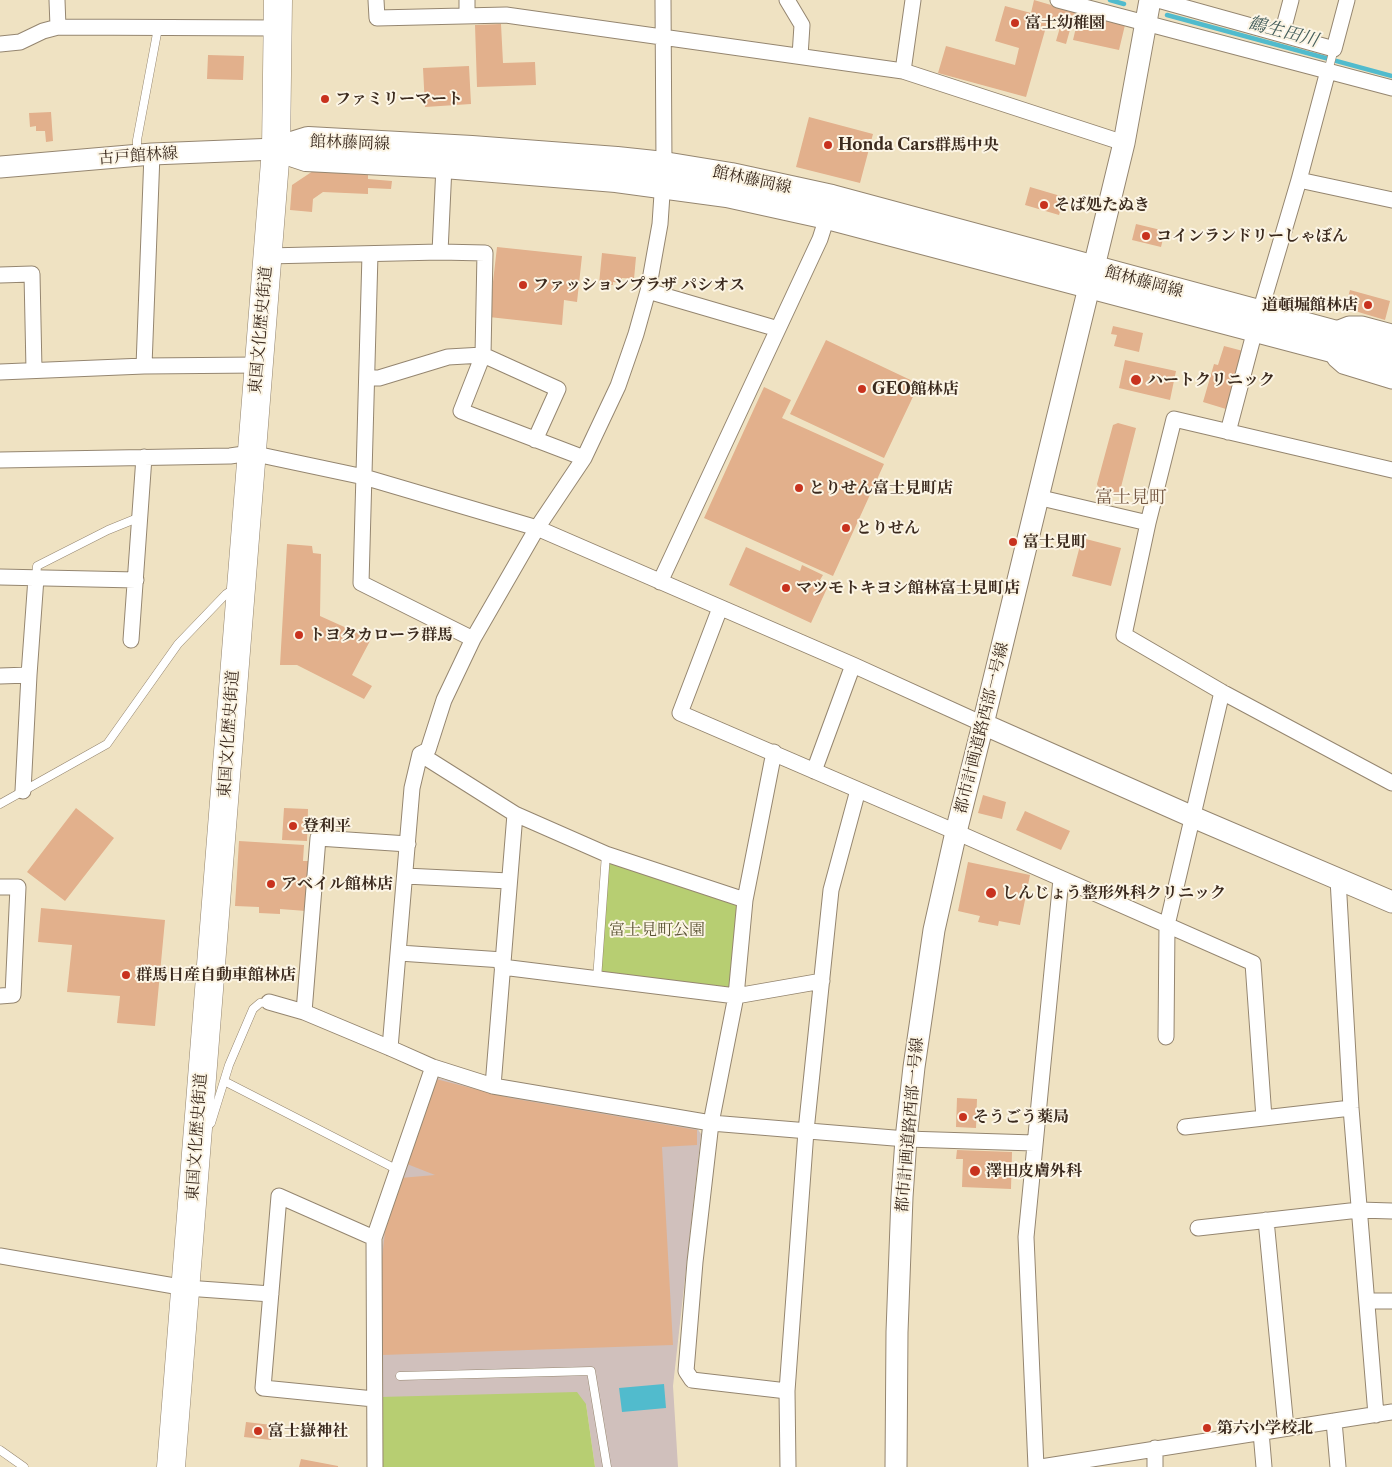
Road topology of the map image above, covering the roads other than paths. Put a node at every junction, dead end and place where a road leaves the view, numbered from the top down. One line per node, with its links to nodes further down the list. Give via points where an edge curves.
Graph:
1 (57, 0): 15 (street)
2 (278, 0): 17 (highway, 東国文化歴史街道)
3 (376, 0): 13 (street, via 377,18)
4 (467, 0): 13 (street)
5 (663, 0): 19 (street)
6 (787, 0): 22 (street, via 802,25)
7 (912, 0): 24 (street)
8 (1058, 0): 14 (street)
9 (1150, 0): 14 (street, 都市計画道路西部一号線)
10 (1158, 0): 18 (street)
11 (1291, 0): 18 (street)
12 (1347, 0): 21 (street)
13 (467, 16): 19 (street, via 506,15)
14 (1146, 24): 23 (street); 26 (street, 都市計画道路西部一号線)
15 (58, 27): 16 (street); 20 (street, via 20,42)
16 (158, 28): 17 (street); 28 (lane, via 136,140)
17 (278, 28): 27 (highway, 東国文化歴史街道)
18 (1282, 34): 21 (street)
19 (664, 38): 22 (street); 31 (street)
20 (0, 44)
21 (1333, 52): 23 (lane)
22 (800, 56): 24 (street)
23 (1328, 68): 25 (street); 32 (street)
24 (903, 71): 26 (street)
25 (1392, 88)
26 (1124, 143): 39 (street, 都市計画道路西部一号線)
27 (276, 149): 28 (street, 古戸館林線); 29 (main road, 館林藤岡線, via 306,159); 31 (main road, 館林藤岡線, via 308,139 566,154); 37 (highway, 東国文化歴史街道)
28 (144, 154): 30 (street, 古戸館林線); 48 (street)
29 (444, 166): 31 (main road, 館林藤岡線, via 616,180); 35 (street)
30 (0, 167)
31 (664, 175): 34 (main road, 館林藤岡線, via 727,195); 39 (main road, 館林藤岡線, via 731,175 832,197); 40 (street, via 660,224)
32 (1299, 180): 33 (street); 41 (street)
33 (1392, 200)
34 (827, 218): 39 (main road, 館林藤岡線); 42 (street)
35 (440, 252): 36 (street); 46 (street, via 485,253)
36 (370, 254): 37 (street); 52 (street)
37 (267, 256): 47 (highway, 東国文化歴史街道)
38 (0, 275): 50 (street, via 32,274)
39 (1091, 277): 41 (main road, 館林藤岡線); 62 (street, 都市計画道路西部一号線)
40 (648, 291): 42 (street); 58 (street, via 618,386)
41 (1258, 321): 44 (main road, 館林藤岡線); 54 (street)
42 (778, 329): 69 (street)
43 (1392, 332): 44 (street, via 1349,324)
44 (1330, 340): 45 (main road, 館林藤岡線); 49 (main road, 館林藤岡線); 53 (street, via 1335,359 1343,366)
45 (1392, 348)
46 (483, 355): 52 (street, via 448,357 379,378); 55 (street, via 558,389); 55 (street, via 461,411)
47 (258, 364): 48 (street); 56 (highway, 東国文化歴史街道)
48 (144, 366): 50 (street)
49 (1392, 366)
50 (34, 370): 51 (street)
51 (0, 372)
52 (367, 378): 61 (street)
53 (1392, 381)
54 (1228, 432): 60 (street); 64 (street, via 1174,419)
55 (536, 440): 58 (street)
56 (251, 454): 57 (street); 61 (street); 70 (highway, 東国文化歴史街道)
57 (144, 457): 59 (street); 63 (street)
58 (584, 458): 65 (street)
59 (0, 460)
60 (1392, 470)
61 (364, 477): 65 (street); 73 (street, via 361,583)
62 (1037, 497): 64 (street); 78 (street, 都市計画道路西部一号線)
63 (140, 517): 67 (lane, via 37,566); 68 (street)
64 (1148, 524): 77 (street, via 1124,635)
65 (537, 528): 69 (street); 73 (street)
66 (0, 577): 67 (street)
67 (36, 578): 68 (street); 75 (street)
68 (136, 580): 72 (street)
69 (660, 582): 71 (street)
70 (240, 585): 84 (lane, via 226,594 178,644 107,744); 117 (highway, 東国文化歴史街道)
71 (720, 608): 74 (street); 79 (street, via 680,713)
72 (131, 640)
73 (473, 640): 80 (street, via 444,700 428,750)
74 (853, 665): 78 (street); 81 (street)
75 (28, 675): 76 (street); 84 (street)
76 (0, 676)
77 (1222, 692): 82 (street); 87 (street)
78 (983, 724): 87 (street); 88 (street, 都市計画道路西部一号線)
79 (774, 752): 81 (street); 96 (street)
80 (420, 754): 86 (street); 89 (street, via 412,788)
81 (814, 771): 83 (street)
82 (1392, 783)
83 (858, 790): 88 (street); 102 (street, via 831,890)
84 (23, 791): 85 (lane)
85 (0, 804)
86 (515, 814): 90 (street); 94 (street)
87 (1193, 817): 93 (street); 98 (street)
88 (956, 832): 92 (street); 118 (street, 都市計画道路西部一号線, via 942,888 926,983)
89 (408, 844): 91 (street); 106 (street, via 318,838)
90 (606, 854): 96 (street); 101 (lane)
91 (405, 876): 94 (street); 99 (street)
92 (1062, 879): 98 (street); 119 (street)
93 (1338, 879): 97 (street); 112 (street)
94 (509, 881): 100 (street)
95 (0, 887): 103 (street, via 18,887 13,996)
96 (745, 900): 104 (street)
97 (1392, 902)
98 (1167, 925): 107 (street); 113 (street, via 1254,963)
99 (399, 953): 100 (street); 108 (street)
100 (502, 964): 101 (street); 111 (street)
101 (597, 979): 104 (street)
102 (822, 981): 104 (street); 116 (street)
103 (0, 996)
104 (736, 996): 114 (street)
105 (269, 1002): 106 (street); 110 (lane, via 260,1003 253,1010)
106 (304, 1012): 108 (street)
107 (1166, 1037)
108 (390, 1048): 109 (street)
109 (433, 1067): 111 (street); 120 (street)
110 (224, 1081): 117 (lane, via 211,1123); 120 (lane)
111 (492, 1086): 114 (street)
112 (1351, 1108): 113 (street); 121 (street)
113 (1264, 1118): 115 (street)
114 (711, 1123): 116 (street); 132 (street, via 686,1371 692,1380)
115 (1185, 1126)
116 (806, 1131): 118 (street); 132 (street)
117 (197, 1133): 127 (highway, 東国文化歴史街道)
118 (906, 1139): 119 (street); 146 (street, 都市計画道路西部一号線)
119 (1034, 1143): 147 (street, via 1025,1244)
120 (396, 1169): 125 (street)
121 (1359, 1210): 122 (street); 123 (street); 129 (street)
122 (1392, 1211)
123 (1266, 1220): 124 (street); 137 (street)
124 (1198, 1228)
125 (374, 1238): 128 (street, via 279,1196); 133 (street)
126 (0, 1256): 127 (street)
127 (186, 1288): 128 (street); 142 (highway, 東国文化歴史街道)
128 (271, 1294): 133 (street, via 263,1388)
129 (1368, 1301): 130 (street); 135 (street)
130 (1392, 1301)
131 (400, 1376): 144 (lane, via 591,1371)
132 (787, 1391): 145 (street)
133 (374, 1399): 143 (street)
134 (1392, 1412): 135 (street)
135 (1376, 1414): 136 (street)
136 (1334, 1421): 137 (street); 151 (street)
137 (1286, 1428): 138 (street)
138 (1261, 1432): 139 (street); 150 (street)
139 (1155, 1448): 148 (street); 149 (street)
140 (0, 1450): 141 (lane)
141 (24, 1467)
142 (171, 1467)
143 (375, 1467)
144 (607, 1467)
145 (788, 1467)
146 (896, 1467)
147 (1036, 1467)
148 (1041, 1467)
149 (1155, 1467)
150 (1264, 1467)
151 (1338, 1467)

